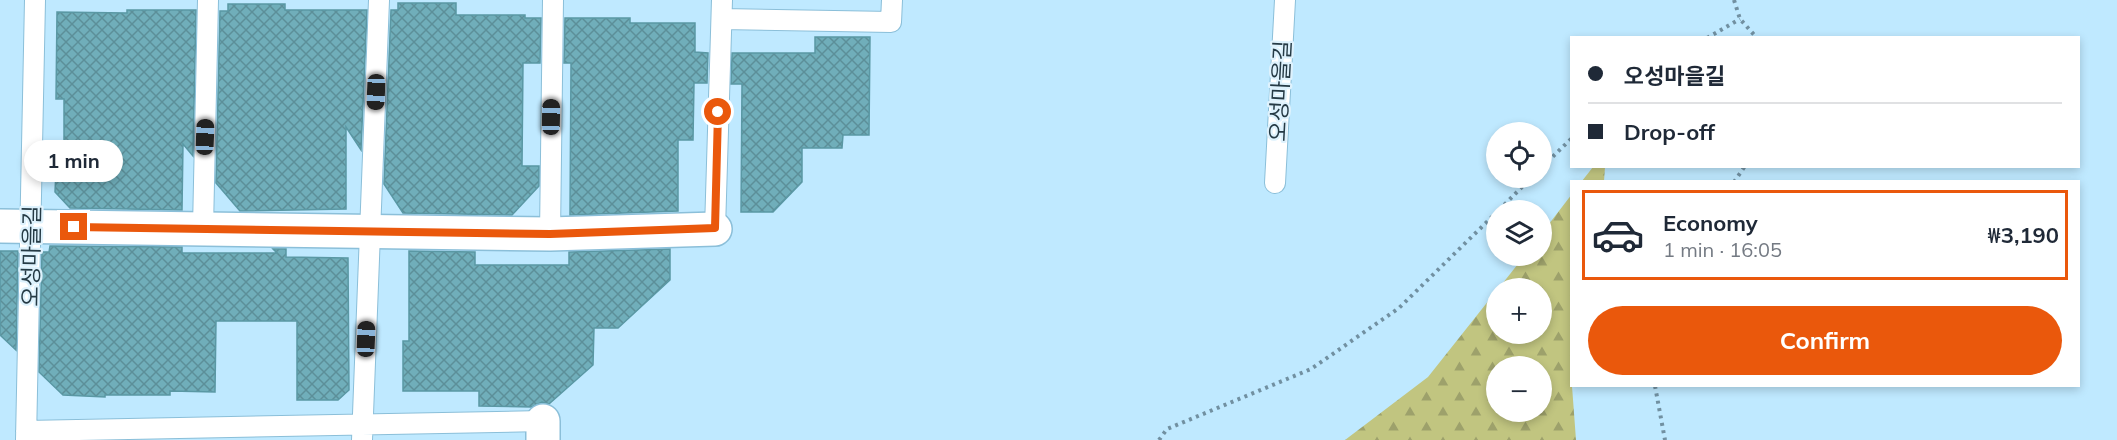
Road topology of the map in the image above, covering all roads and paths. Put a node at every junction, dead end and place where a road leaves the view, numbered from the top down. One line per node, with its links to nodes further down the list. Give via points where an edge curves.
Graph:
1 (35, 0): 18 (lane, 오성마을길)
2 (208, 0): 19 (lane)
3 (379, 0): 21 (lane)
4 (553, 0): 22 (lane)
5 (892, 0): 8 (lane, via 891,22)
6 (1285, 0): 14 (lane, 오성마을길)
7 (1734, 0): 9 (path)
8 (722, 9): 20 (lane)
9 (1740, 19): 10 (path); 11 (path)
10 (1710, 36)
11 (1754, 36)
12 (1570, 140): 13 (path)
13 (1552, 157)
14 (1275, 183)
15 (1521, 188): 16 (path)
16 (1509, 200)
17 (1486, 223): 27 (path, via 1399,308 1311,369 1167,429)
18 (16, 226): 19 (street); 26 (lane, 오성마을길)
19 (203, 228): 21 (street)
20 (715, 228): 22 (street)
21 (371, 231): 22 (street); 25 (lane)
22 (550, 234)
23 (1655, 387): 28 (path)
24 (543, 431): 25 (lane)
25 (362, 433): 26 (lane)
26 (26, 435)
27 (1159, 440)
28 (1665, 440)

